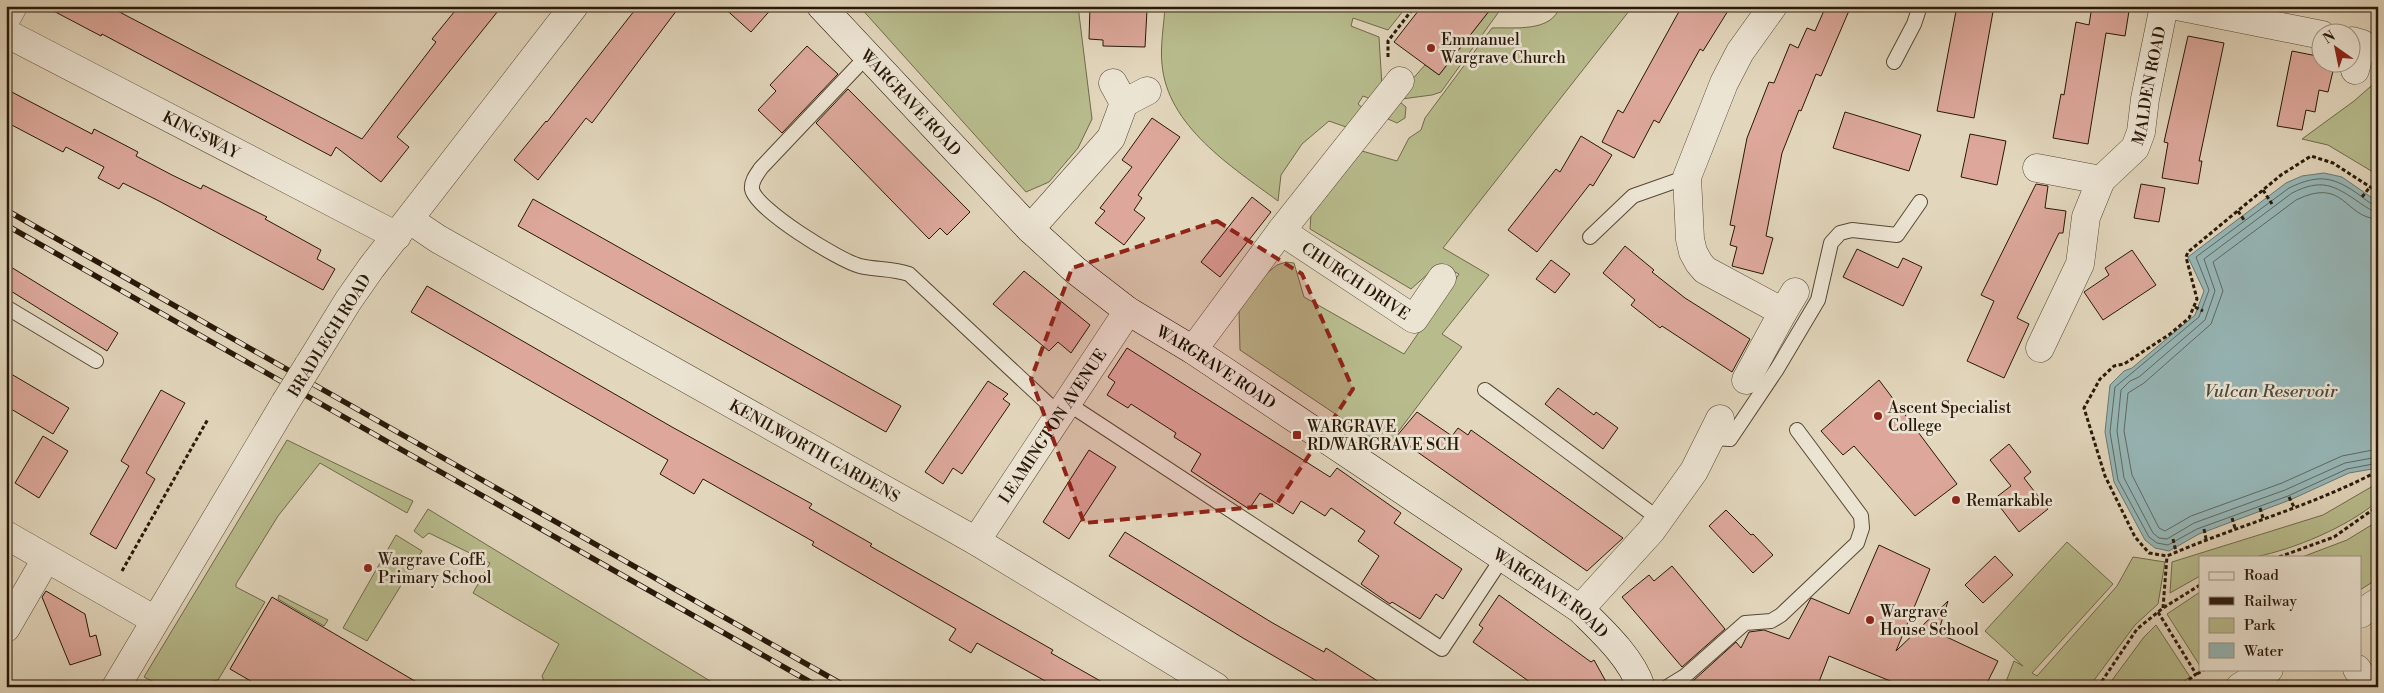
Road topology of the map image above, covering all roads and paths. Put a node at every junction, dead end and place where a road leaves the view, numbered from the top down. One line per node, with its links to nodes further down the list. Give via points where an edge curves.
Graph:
1 (13, 6): 9 (street)
2 (574, 6): 27 (street, BRADLEGH ROAD)
3 (821, 6): 12 (street, WARGRAVE ROAD)
4 (1415, 6): 14 (path, via 1388,40)
5 (1773, 6): 17 (street, via 1740,52 1724,83)
6 (1920, 6): 13 (lane)
7 (2164, 6): 18 (street, MALDEN ROAD, via 2141,132 2135,148)
8 (2176, 6): 11 (street, MALDEN ROAD)
9 (6, 19)
10 (6, 33): 27 (street, KINGSWAY)
11 (2312, 33)
12 (868, 55): 28 (street, WARGRAVE ROAD); 41 (lane, via 762,168 752,189 758,200 768,212 859,266 895,269 909,274)
13 (1894, 62)
14 (1393, 90): 29 (street)
15 (1147, 91): 28 (street, via 1118,93 1111,138)
16 (2037, 168): 18 (street)
17 (1687, 177): 30 (lane, via 1633,196); 39 (street, via 1690,239 1699,263 1705,270 1789,302)
18 (2102, 180): 36 (street, MALDEN ROAD, via 2086,217 2080,264)
19 (2370, 187): 20 (path, via 2333,163 2311,156); 21 (path); 22 (path)
20 (2263, 190): 24 (path); 25 (path)
21 (2378, 192)
22 (2362, 197)
23 (1920, 202): 43 (lane, via 1897,235 1852,230 1840,233 1831,243 1818,300 1777,369 1730,439)
24 (2272, 204)
25 (2238, 210): 26 (path); 33 (path, via 2188,252 2186,257 2196,291)
26 (2244, 220)
27 (403, 228): 58 (street, KENILWORTH GARDENS, via 438,239); 71 (street, BRADLEGH ROAD, bridge, via 348,301)
28 (1030, 229): 34 (street, WARGRAVE ROAD, via 1075,270)
29 (1281, 231): 31 (street, CHURCH DRIVE, via 1414,319); 37 (street)
30 (1590, 237)
31 (1442, 278)
32 (6, 307): 38 (lane)
33 (2195, 307): 35 (path); 60 (path, via 2189,318 2170,334 2124,364 2114,366 2100,379 2084,408 2105,476 2136,536 2149,553)
34 (1128, 311): 37 (street, WARGRAVE ROAD); 41 (street, LEAMINGTON AVENUE)
35 (2203, 311)
36 (2040, 348)
37 (1193, 350): 62 (street, WARGRAVE ROAD)
38 (96, 362)
39 (1746, 380)
40 (1484, 390): 52 (lane)
41 (1063, 409): 58 (street, LEAMINGTON AVENUE); 62 (lane, via 1442,649)
42 (208, 419): 64 (path)
43 (1715, 428): 52 (street, via 1694,471)
44 (1796, 430): 80 (lane, via 1861,516 1862,528 1857,543 1781,614 1771,621 1745,623 1685,676)
45 (2378, 471): 48 (path, via 2320,499)
46 (2289, 496): 48 (path)
47 (2378, 506): 61 (path, via 2334,537)
48 (2294, 507): 51 (path)
49 (2260, 508): 51 (path)
50 (2232, 518): 53 (path)
51 (2263, 518): 53 (path)
52 (1659, 519): 67 (street)
53 (2234, 528): 57 (path)
54 (2204, 529): 57 (path)
55 (6, 534): 63 (street)
56 (2173, 539): 59 (path)
57 (2206, 539): 59 (path)
58 (976, 541): 78 (street, KENILWORTH GARDENS)
59 (2176, 552): 60 (path)
60 (2167, 556): 68 (path)
61 (2282, 556)
62 (1502, 557): 67 (street, WARGRAVE ROAD)
63 (46, 559): 71 (street); 72 (street)
64 (122, 572)
65 (2199, 586): 68 (path)
66 (2378, 602): 70 (street)
67 (1580, 608): 79 (street, WARGRAVE ROAD, via 1612,642)
68 (2163, 608): 69 (path)
69 (2158, 612): 76 (path); 81 (path, via 2137,629)
70 (2362, 613)
71 (155, 620): 77 (street, BRADLEGH ROAD)
72 (6, 628)
73 (2202, 670): 76 (path)
74 (2267, 670): 83 (street)
75 (2358, 670): 84 (street)
76 (2196, 674): 82 (path)
77 (118, 686)
78 (1216, 687)
79 (1642, 687)
80 (1667, 687)
81 (2098, 687)
82 (2180, 687)
83 (2240, 687)
84 (2369, 687)

